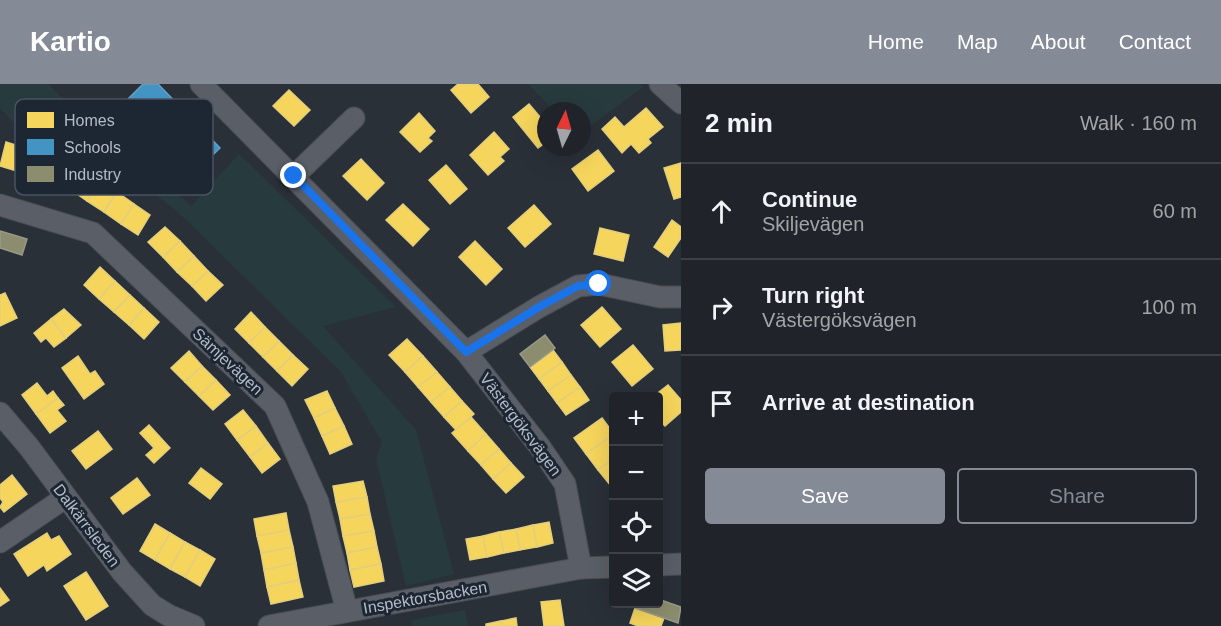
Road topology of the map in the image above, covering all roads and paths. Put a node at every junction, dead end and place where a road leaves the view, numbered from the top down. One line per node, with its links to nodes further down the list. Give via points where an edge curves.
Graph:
1 (201, 84): 5 (street, Västergöksvägen)
2 (663, 85): 3 (street)
3 (681, 103)
4 (354, 118): 5 (street)
5 (294, 176): 8 (street, Västergöksvägen)
6 (0, 205): 16 (street, Sämjevägen, via 93,233 275,406 318,502)
7 (681, 297): 8 (street, via 660,297 599,284 578,286)
8 (466, 352): 15 (street, Västergöksvägen, via 565,484)
9 (0, 413): 10 (street, Dalkärrsleden)
10 (66, 497): 11 (street); 17 (street, Dalkärrsleden, via 122,572 152,605)
11 (0, 542)
12 (681, 564): 13 (street)
13 (663, 565)
14 (609, 567): 15 (street)
15 (581, 568): 16 (street, Inspektorsbacken)
16 (347, 611): 18 (street, Inspektorsbacken)
17 (177, 623)
18 (269, 626)

